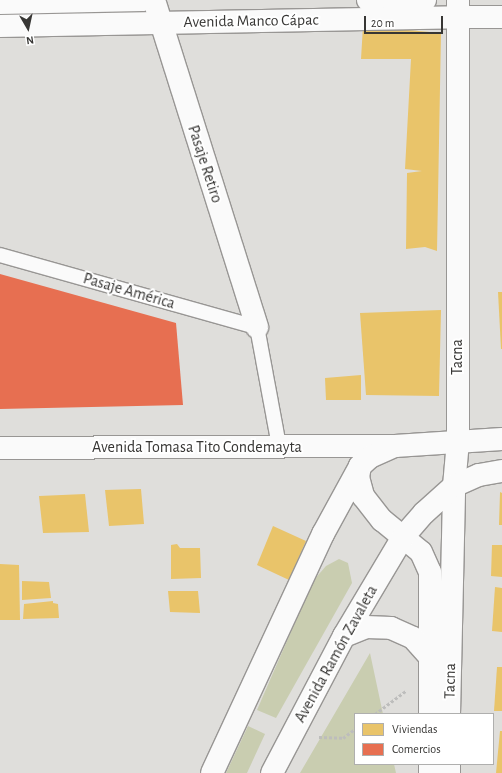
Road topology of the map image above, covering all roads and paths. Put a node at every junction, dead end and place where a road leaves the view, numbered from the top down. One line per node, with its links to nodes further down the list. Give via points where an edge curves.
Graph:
1 (142, 0): 5 (main road)
2 (154, 0): 8 (main road, Pasaje Retiro)
3 (368, 0): 4 (main road)
4 (425, 0)
5 (0, 3)
6 (458, 9): 7 (main road, Avenida Manco Cápac); 8 (main road, Avenida Manco Cápac); 13 (main road, Tacna)
7 (502, 17)
8 (161, 22): 9 (main road, Avenida Manco Cápac); 11 (main road, Pasaje Retiro)
9 (0, 26)
10 (0, 255): 11 (lane, Pasaje América)
11 (257, 328): 14 (lane)
12 (502, 439): 13 (main road)
13 (458, 441): 15 (main road); 19 (main road, Tacna)
14 (279, 446): 15 (main road, Avenida Tomasa Tito Condemayta); 16 (main road, Avenida Tomasa Tito Condemayta)
15 (395, 446): 17 (main road, via 370,457)
16 (0, 448)
17 (360, 466): 20 (main road, Tacna, via 358,476 363,496 382,520); 28 (main road, via 323,534)
18 (502, 471): 19 (main road, via 480,475)
19 (446, 493): 20 (main road); 25 (main road, Tacna)
20 (403, 537): 21 (main road, Avenida Ramón Zavaleta); 22 (main road, Tacna, via 421,552 430,572)
21 (344, 636): 22 (main road, via 366,627 391,628 413,638); 27 (main road, Avenida Ramón Zavaleta)
22 (429, 661): 23 (path, via 404,693); 24 (main road, Tacna)
23 (376, 713)
24 (430, 713)
25 (449, 713)
26 (354, 730): 27 (path, via 343,738)
27 (290, 737): 29 (main road, Avenida Ramón Zavaleta)
28 (212, 773)
29 (272, 773)

